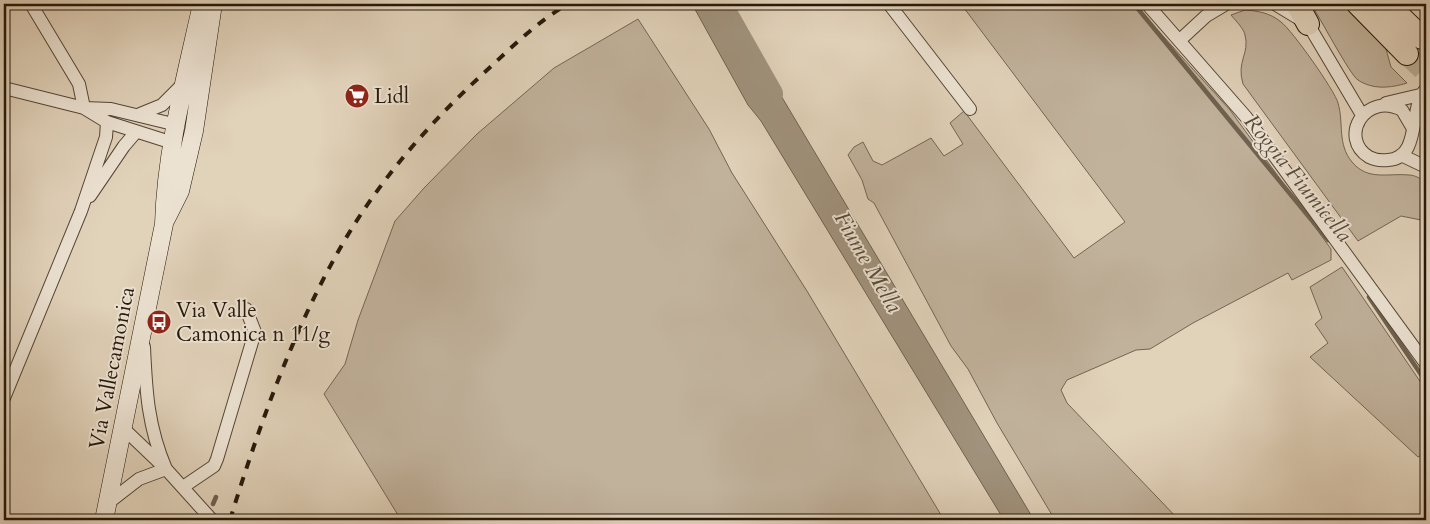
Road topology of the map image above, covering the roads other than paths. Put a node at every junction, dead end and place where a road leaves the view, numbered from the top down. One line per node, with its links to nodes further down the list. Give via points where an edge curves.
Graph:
1 (30, 4): 17 (street, via 79,84)
2 (202, 4): 13 (main road, Via Vallecamonica)
3 (213, 4): 25 (main road, Via Vallecamonica)
4 (889, 4): 18 (street)
5 (1147, 4): 12 (street)
6 (1226, 4): 12 (street, via 1206,16)
7 (1275, 4): 11 (street)
8 (1297, 4): 11 (highway)
9 (1358, 4): 10 (highway, via 1415,46)
10 (1387, 4)
11 (1308, 24): 20 (street)
12 (1180, 40): 33 (street, via 1246,117)
13 (186, 82): 19 (street, via 162,105); 22 (main road, Via Vallecamonica)
14 (4, 88): 17 (street)
15 (1423, 92): 16 (street); 23 (street)
16 (1383, 104): 20 (street); 23 (street, via 1402,110)
17 (84, 108): 19 (street); 21 (street)
18 (970, 109)
19 (138, 115): 22 (street)
20 (1362, 115): 27 (street, via 1356,137 1360,148 1379,160)
21 (107, 122): 24 (street); 29 (street, via 106,137)
22 (177, 125): 25 (main road); 26 (main road, Via Vallecamonica)
23 (1412, 127): 27 (street, via 1412,138)
24 (136, 132): 26 (street); 29 (street)
25 (192, 140): 26 (main road); 30 (main road, Via Vallecamonica, via 180,191)
26 (173, 143): 30 (main road, Via Vallecamonica, via 165,187)
27 (1401, 156): 28 (street)
28 (1426, 167)
29 (81, 211): 34 (street)
30 (164, 224): 32 (main road, Via Vallecamonica)
31 (246, 309): 37 (street, via 255,332 218,459 214,466)
32 (142, 325): 35 (main road, Via Vallecamonica); 36 (street, via 150,422)
33 (1426, 364)
34 (4, 398)
35 (124, 429): 36 (street); 38 (main road, Via Vallecamonica)
36 (166, 469): 37 (street); 38 (street, via 139,479)
37 (183, 487): 39 (street)
38 (106, 512)
39 (212, 520)

